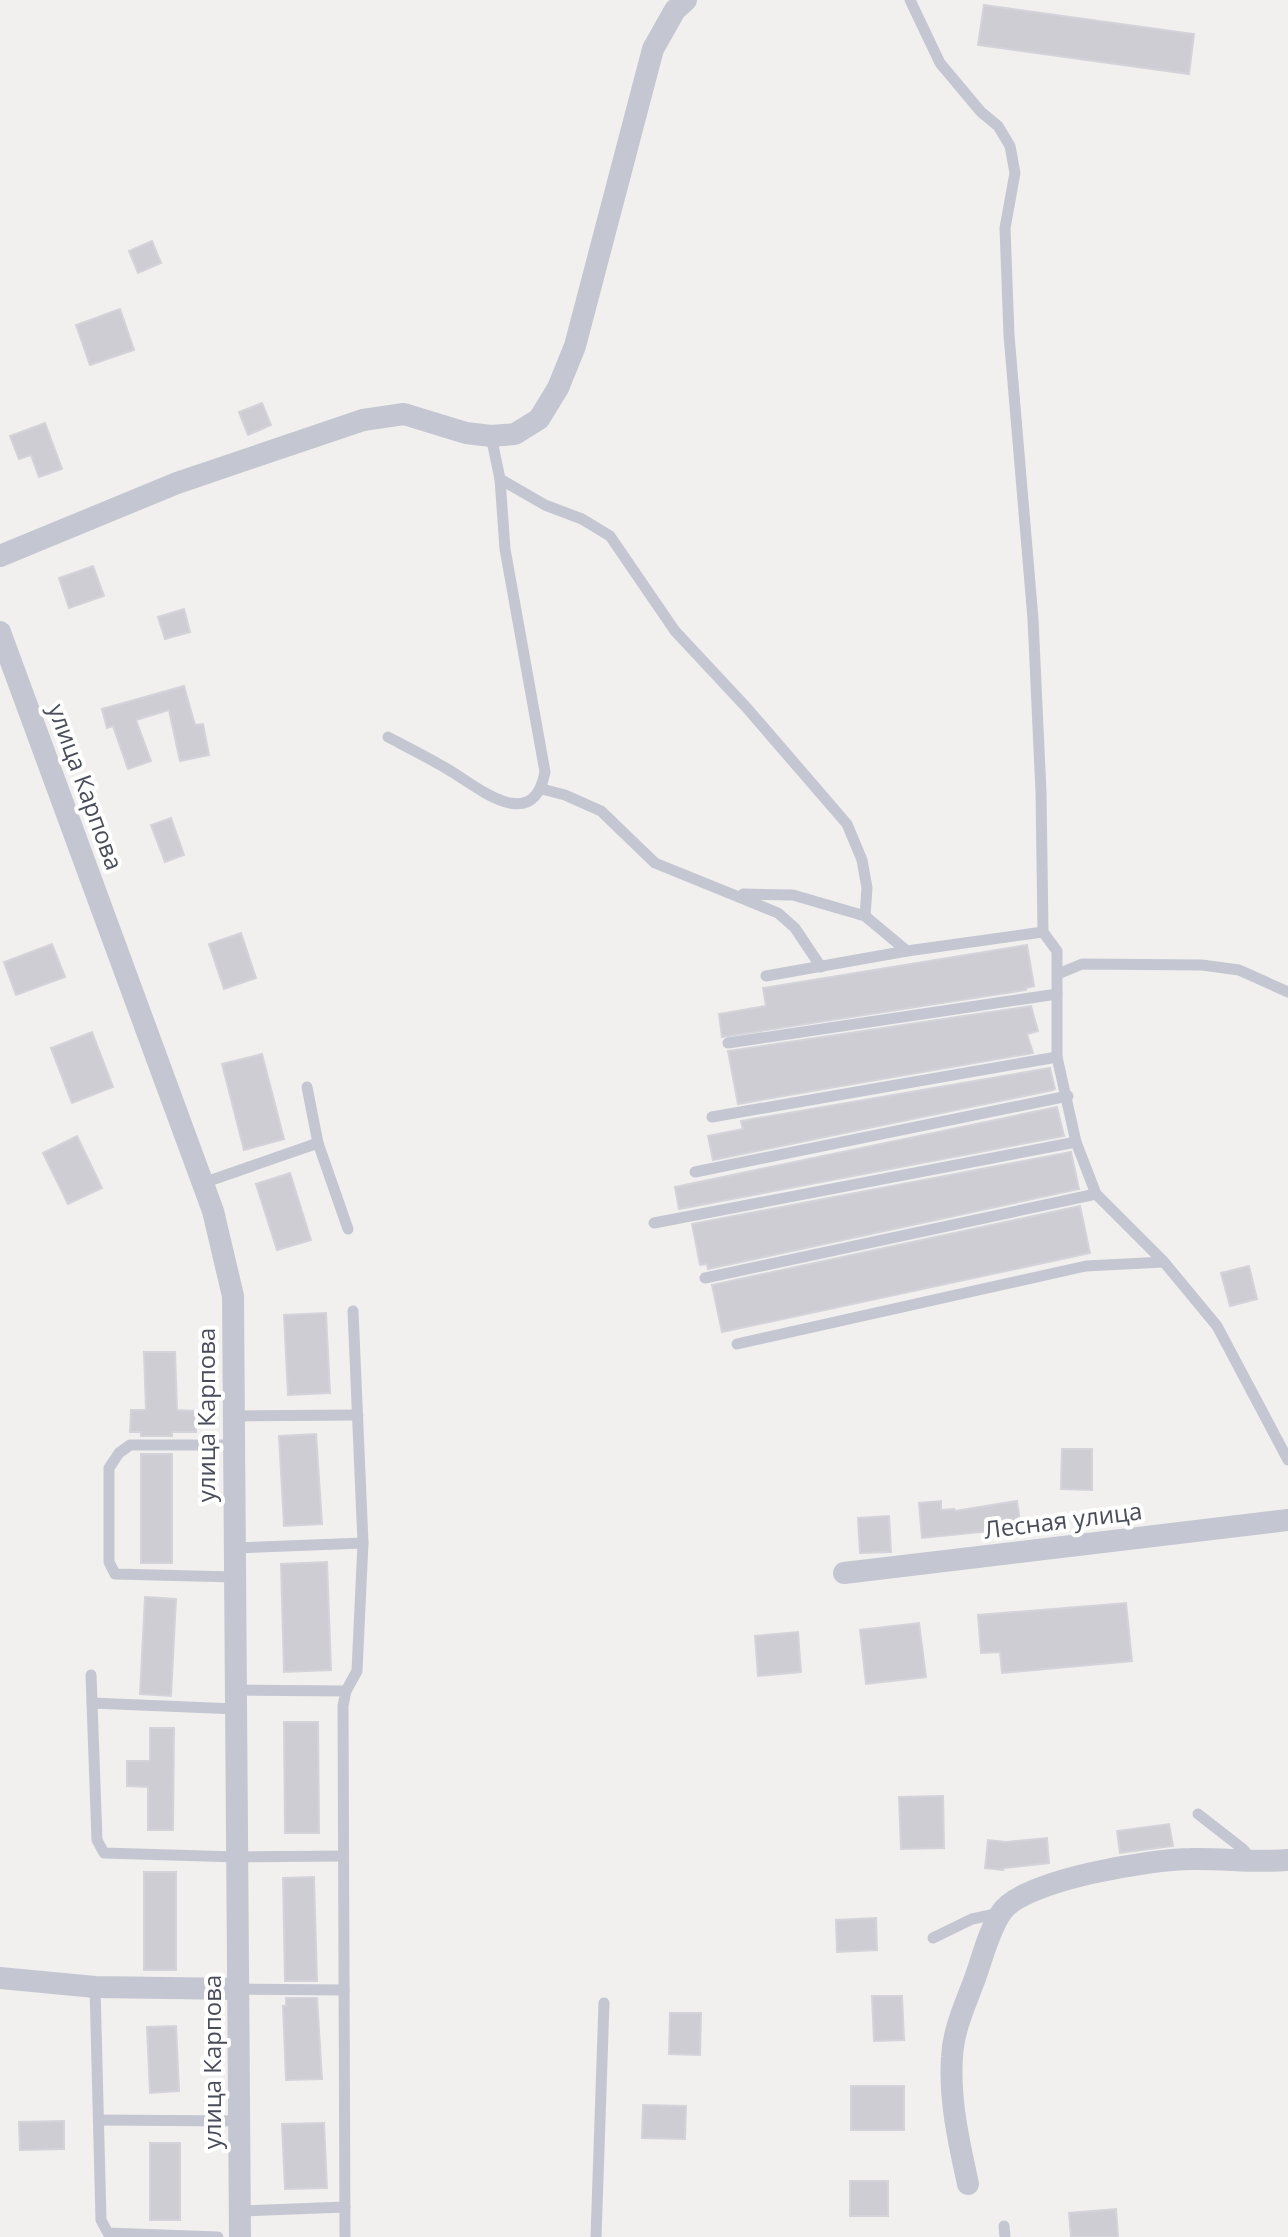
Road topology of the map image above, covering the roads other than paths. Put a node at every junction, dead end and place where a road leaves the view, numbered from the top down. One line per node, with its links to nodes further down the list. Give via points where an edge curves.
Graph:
1 (686, 0): 3 (street, via 653,49 575,346 558,388 539,419 515,434)
2 (910, 0): 11 (lane, via 940,63 998,126 1010,146 1015,173 1005,228 1033,619)
3 (491, 436): 4 (lane); 5 (street, via 404,414 363,420 177,483)
4 (500, 479): 8 (lane, via 505,549 545,772); 10 (lane, via 610,536 675,631 847,824 862,860)
5 (0, 556)
6 (0, 632): 26 (street, улица Карпова)
7 (388, 737): 8 (lane, via 508,804 527,802)
8 (542, 789): 9 (lane, via 601,811 655,863)
9 (734, 894): 10 (lane, via 793,895); 13 (lane, via 778,913)
10 (865, 916): 12 (lane)
11 (1043, 932): 12 (lane); 14 (lane, via 1057,951)
12 (907, 951): 13 (lane)
13 (821, 967): 15 (lane)
14 (1058, 974): 16 (lane, via 1082,964 1202,965 1239,970); 17 (lane)
15 (766, 976)
16 (1288, 992)
17 (1057, 994): 18 (lane); 19 (lane)
18 (728, 1043)
19 (1057, 1057): 21 (lane); 22 (lane)
20 (307, 1087): 24 (lane)
21 (1068, 1096): 23 (lane); 25 (lane)
22 (712, 1117)
23 (1076, 1142): 27 (lane); 28 (lane)
24 (318, 1143): 26 (lane); 29 (lane)
25 (695, 1172)
26 (203, 1183): 35 (street, улица Карпова, via 233,1296)
27 (1096, 1194): 30 (lane); 31 (lane)
28 (654, 1223)
29 (348, 1229)
30 (1164, 1262): 33 (lane, via 1086,1266); 37 (lane, via 1217,1326)
31 (705, 1278)
32 (353, 1311): 34 (lane)
33 (737, 1344)
34 (358, 1415): 35 (lane); 39 (lane)
35 (233, 1416): 36 (street, улица Карпова)
36 (234, 1445): 40 (street, улица Карпова); 42 (lane, via 130,1445 119,1453 109,1468 109,1562 115,1574)
37 (1288, 1460)
38 (1288, 1520): 41 (street, Лесная улица)
39 (363, 1543): 40 (lane); 44 (lane, via 357,1671)
40 (235, 1548): 42 (street, улица Карпова)
41 (844, 1573)
42 (235, 1577): 45 (street, улица Карпова)
43 (91, 1675): 46 (lane)
44 (346, 1691): 45 (lane); 48 (lane)
45 (236, 1700): 46 (lane); 49 (street, улица Карпова)
46 (92, 1703): 49 (lane, via 97,1840 104,1853)
47 (1198, 1814): 51 (lane)
48 (343, 1856): 49 (lane); 57 (lane)
49 (238, 1857): 56 (street, улица Карпова)
50 (1288, 1860): 51 (street)
51 (1255, 1863): 52 (street, via 1191,1859 1130,1864 1039,1888 1013,1900)
52 (1001, 1913): 53 (lane, via 972,1919); 61 (street, via 962,2011 952,2054 959,2146)
53 (933, 1938)
54 (0, 1978): 55 (street)
55 (95, 1987): 56 (street); 59 (lane)
56 (239, 1989): 57 (lane); 60 (street, улица Карпова)
57 (344, 1990): 62 (lane)
58 (604, 2003): 67 (lane)
59 (99, 2120): 60 (lane); 64 (lane, via 101,2220 108,2233)
60 (239, 2121): 63 (street, улица Карпова)
61 (968, 2184)
62 (345, 2207): 63 (lane); 66 (lane)
63 (240, 2211): 65 (street, улица Карпова)
64 (218, 2237)
65 (240, 2237)
66 (345, 2237)
67 (596, 2237)

